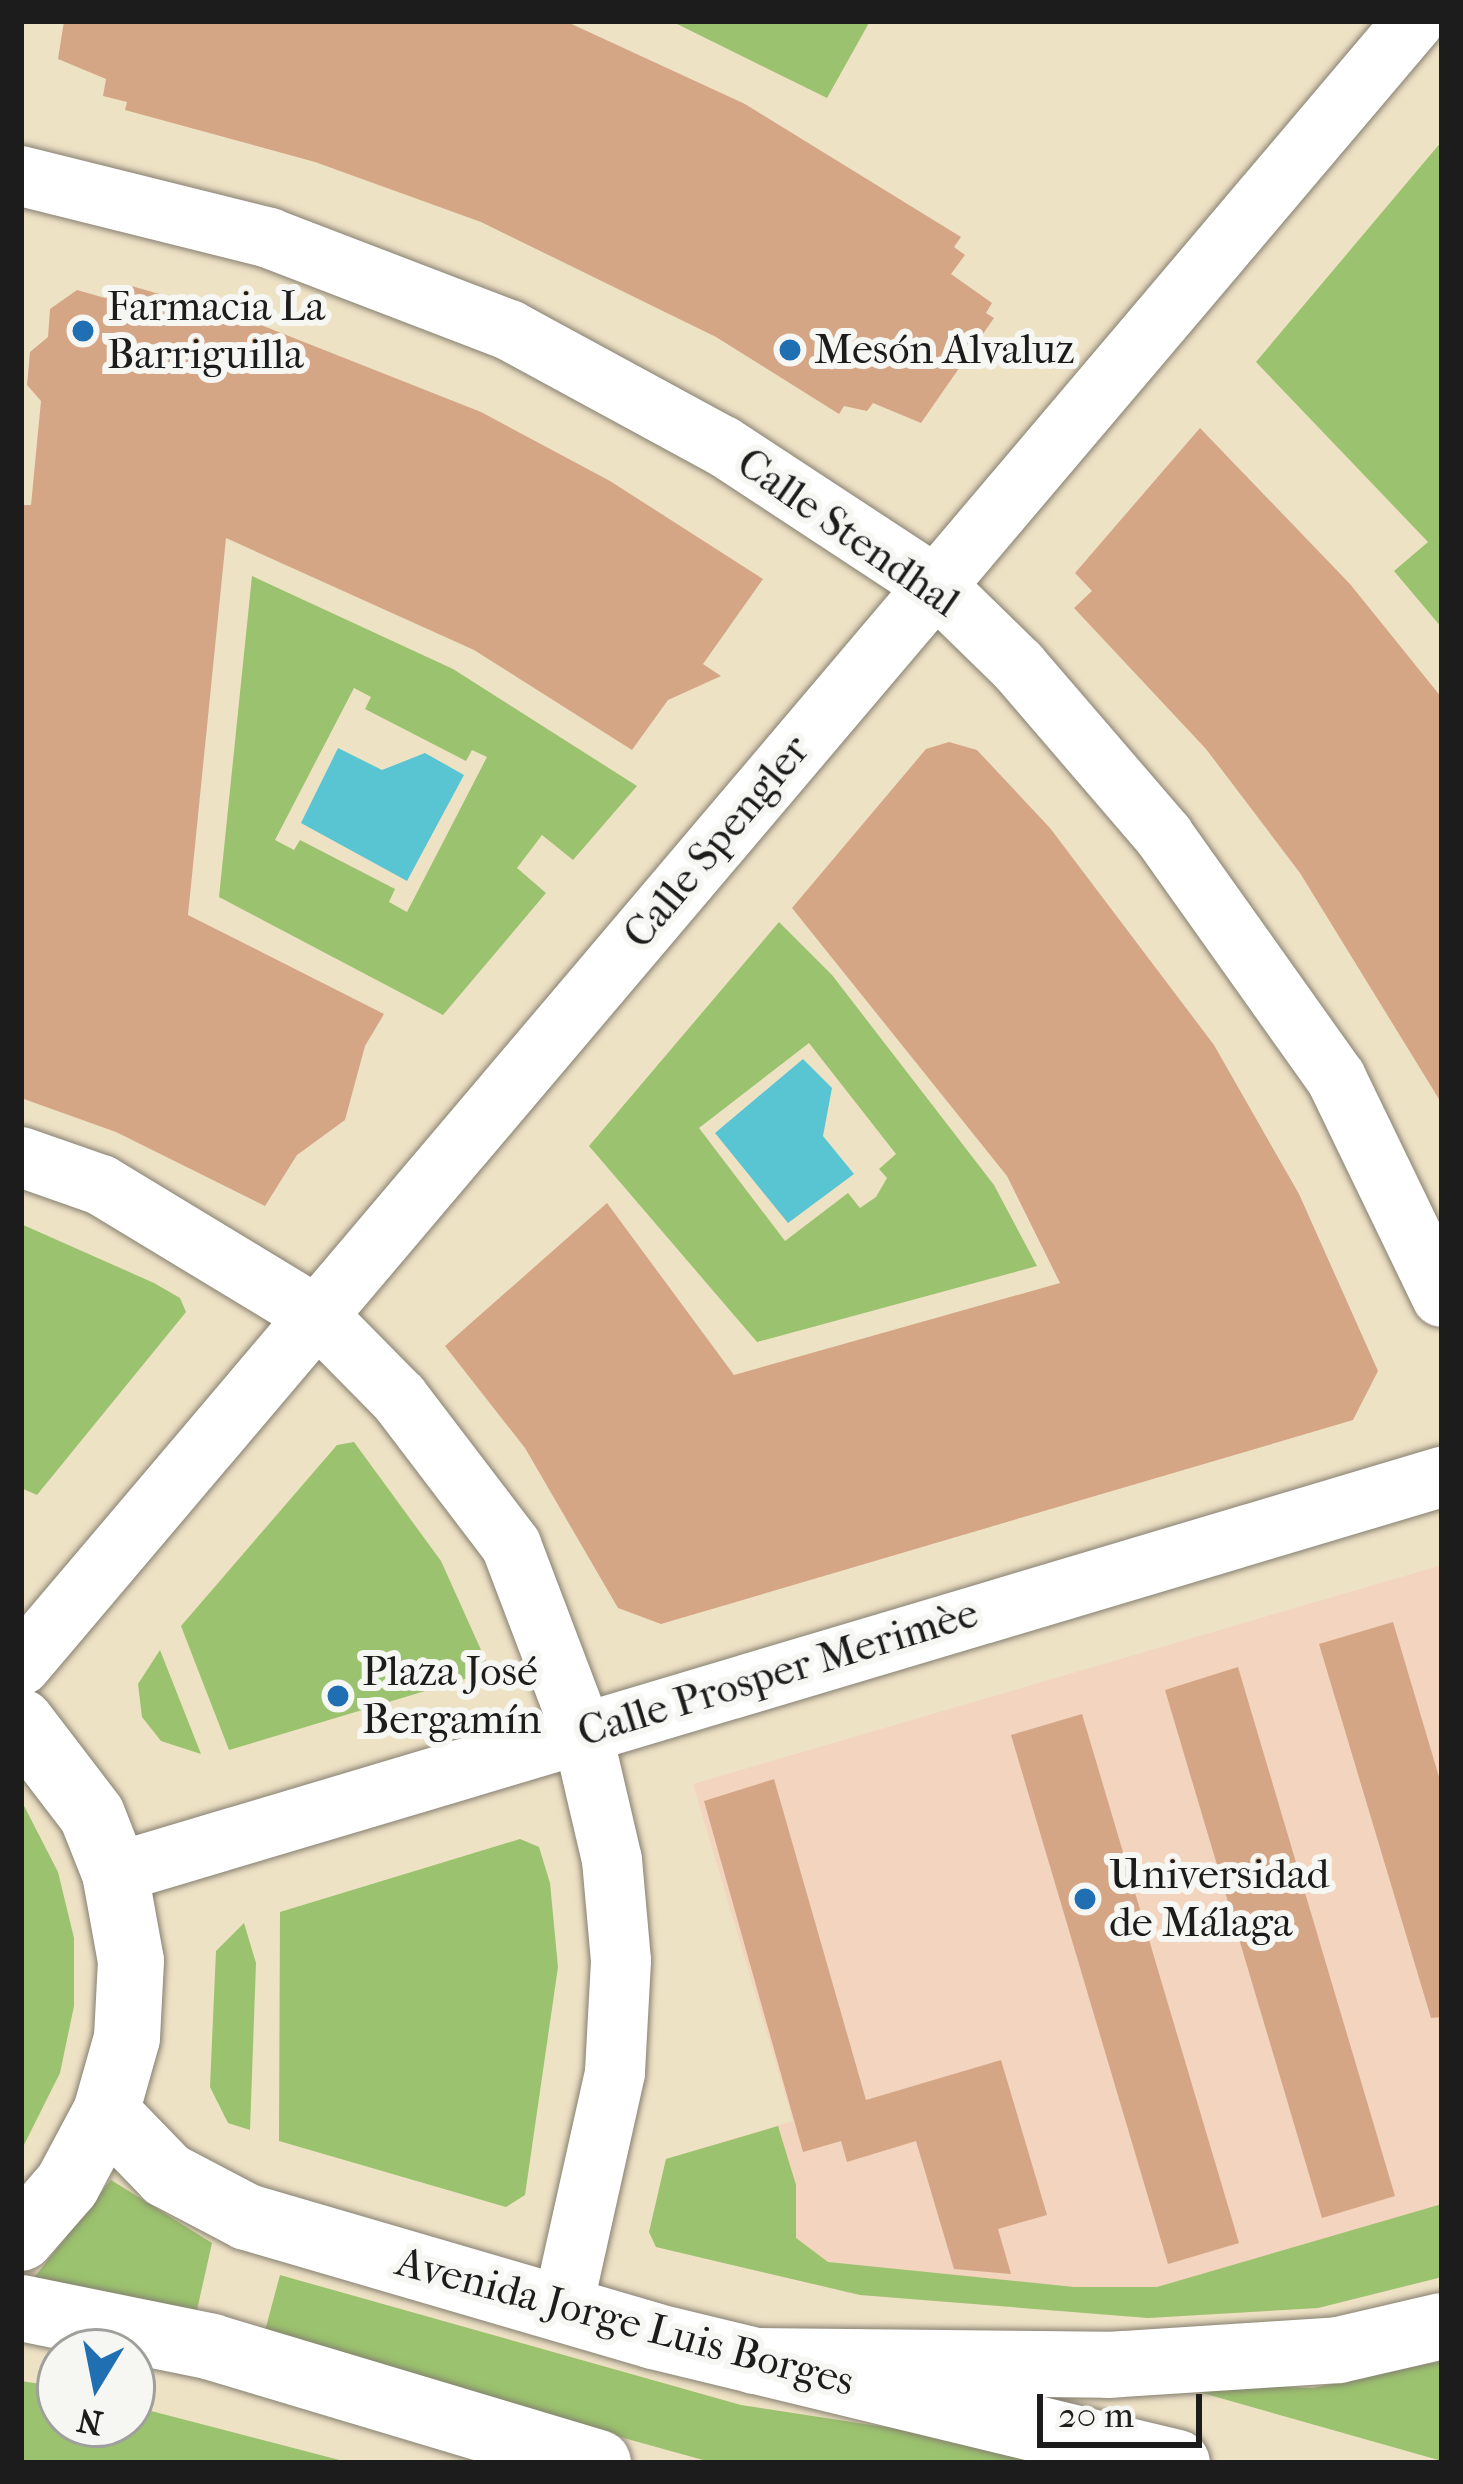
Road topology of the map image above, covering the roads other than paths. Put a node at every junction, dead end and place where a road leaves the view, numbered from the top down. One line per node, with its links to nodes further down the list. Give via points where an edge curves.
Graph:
1 (1414, 21): 3 (street, Calle Spengler)
2 (21, 176): 3 (street, Calle Stendhal, via 269,238 509,330 723,446)
3 (934, 585): 5 (street, Calle Stendhal, via 1018,666 1190,873 1336,1078); 6 (street, Calle Spengler)
4 (21, 1157): 6 (street, via 101,1185)
5 (1442, 1298)
6 (319, 1317): 8 (street, Calle Spengler); 10 (street, via 399,1398 511,1545)
7 (1442, 1477): 10 (street, Calle Prosper Merimèe)
8 (21, 1665)
9 (21, 1722): 11 (main road, via 67,1774)
10 (582, 1732): 11 (street, Calle Prosper Merimèe); 15 (street, via 612,1860 621,1961 615,2073)
11 (115, 1873): 12 (main road, via 130,1961 127,2038)
12 (106, 2112): 13 (main road, via 67,2185); 15 (main road, Avenida Jorge Luis Borges, via 167,2175 248,2217)
13 (21, 2238)
14 (21, 2308): 18 (main road, via 212,2347)
15 (562, 2310): 17 (main road, Avenida Jorge Luis Borges)
16 (1442, 2326): 17 (main road, via 1339,2350 1108,2365)
17 (754, 2360): 20 (main road, Avenida Jorge Luis Borges)
18 (462, 2444): 19 (main road)
19 (598, 2463)
20 (1177, 2463)

